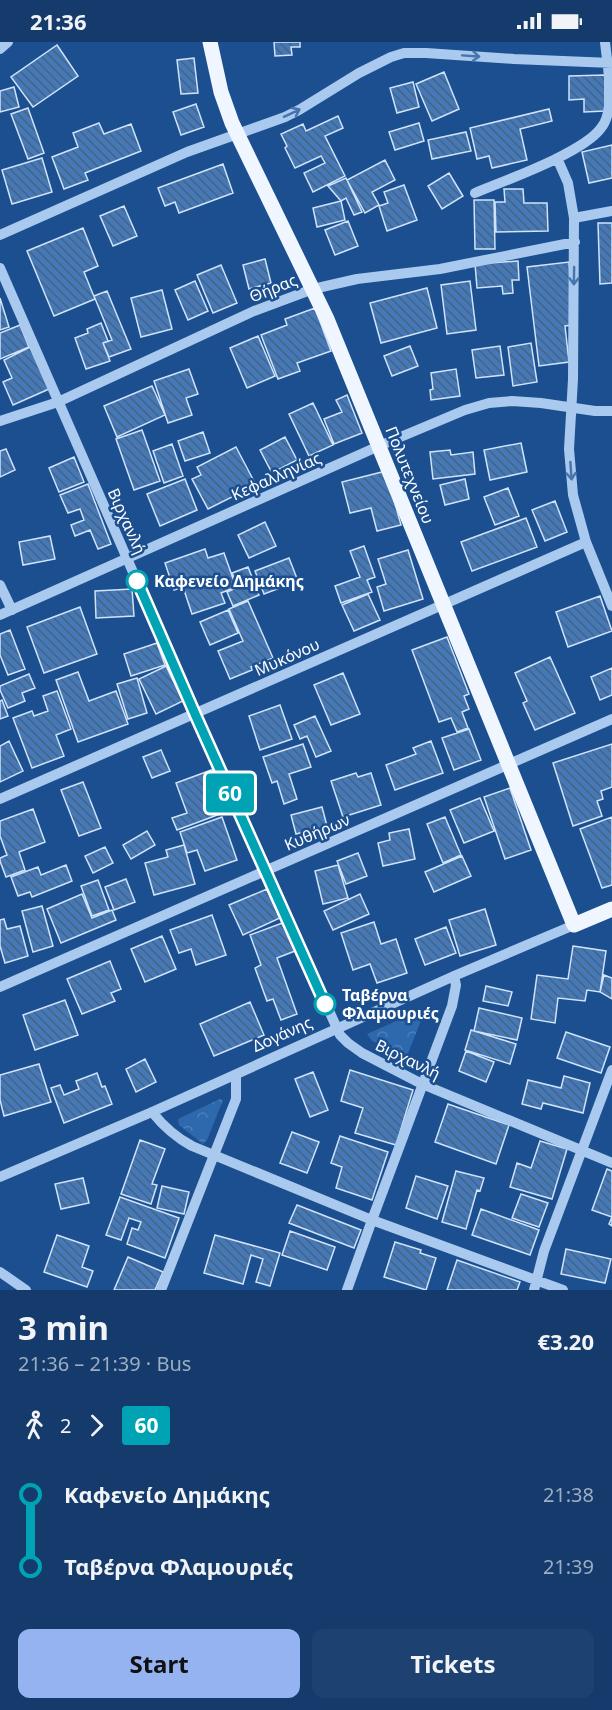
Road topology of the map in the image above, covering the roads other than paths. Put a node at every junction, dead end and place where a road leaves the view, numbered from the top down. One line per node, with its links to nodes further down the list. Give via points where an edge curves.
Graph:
1 (8, 42): 4 (street)
2 (210, 42): 6 (main road, Πολυτεχνείου, via 221,92)
3 (605, 42): 5 (street)
4 (0, 49)
5 (610, 61): 6 (street, one-way to 5, via 299,110 370,67 404,53); 7 (street, via 606,119 588,140)
6 (237, 134): 11 (street, via 187,152); 14 (main road, Πολυτεχνείου)
7 (557, 158): 8 (street); 10 (street, via 568,183)
8 (475, 193)
9 (612, 211): 10 (street)
10 (574, 218): 12 (street)
11 (0, 235)
12 (575, 242): 14 (street, Θήρας); 16 (street, one-way to 16)
13 (0, 268): 15 (street, Βιρχανλή)
14 (313, 289): 15 (street, Θήρας, via 254,311); 19 (main road, Πολυτεχνείου)
15 (58, 402): 18 (street, Θήρας); 21 (street, Βιρχανλή)
16 (572, 408): 17 (street, Κεφαλληνίας); 19 (street, Κεφαλληνίας, via 524,401 489,403); 20 (street, one-way to 20, via 572,483)
17 (612, 411)
18 (0, 421)
19 (379, 446): 21 (street, Κεφαλληνίας); 23 (main road, Πολυτεχνείου)
20 (586, 542): 23 (street, Μυκόνου); 24 (street)
21 (127, 559): 25 (street, Κεφαλληνίας); 27 (street, Βιρχανλή)
22 (0, 585): 25 (street)
23 (443, 606): 27 (street, Μυκόνου); 29 (main road, Πολυτεχνείου)
24 (612, 606)
25 (12, 610): 26 (street, Κεφαλληνίας)
26 (0, 615)
27 (195, 714): 30 (street, Μυκόνου); 31 (street, Βιρχανλή)
28 (612, 719): 29 (street, Κυθήρων)
29 (508, 765): 31 (street, Κυθήρων); 33 (main road, Πολυτεχνείου)
30 (0, 799)
31 (266, 871): 35 (street, Κυθήρων); 36 (street, Βιρχανλή)
32 (612, 909): 33 (main road, Δογάνης)
33 (574, 925): 34 (street, Δογάνης)
34 (454, 976): 36 (street, Δογάνης); 39 (street, via 452,1006)
35 (0, 987)
36 (336, 1029): 38 (street, Δογάνης); 39 (street, Βιρχανλή, via 362,1053)
37 (612, 1070): 41 (street)
38 (236, 1075): 40 (street, Δογάνης); 42 (street, via 236,1099)
39 (422, 1084): 41 (street, Βιρχανλή); 45 (street)
40 (152, 1112): 42 (street, via 173,1135); 44 (street, Δογάνης)
41 (581, 1151): 43 (street, Βιρχανλή); 47 (street)
42 (213, 1154): 45 (street); 49 (street)
43 (612, 1163)
44 (0, 1177)
45 (372, 1220): 47 (street); 50 (street)
46 (0, 1272): 48 (street)
47 (535, 1285): 51 (street)
48 (26, 1290)
49 (161, 1290)
50 (347, 1290)
51 (563, 1290)

